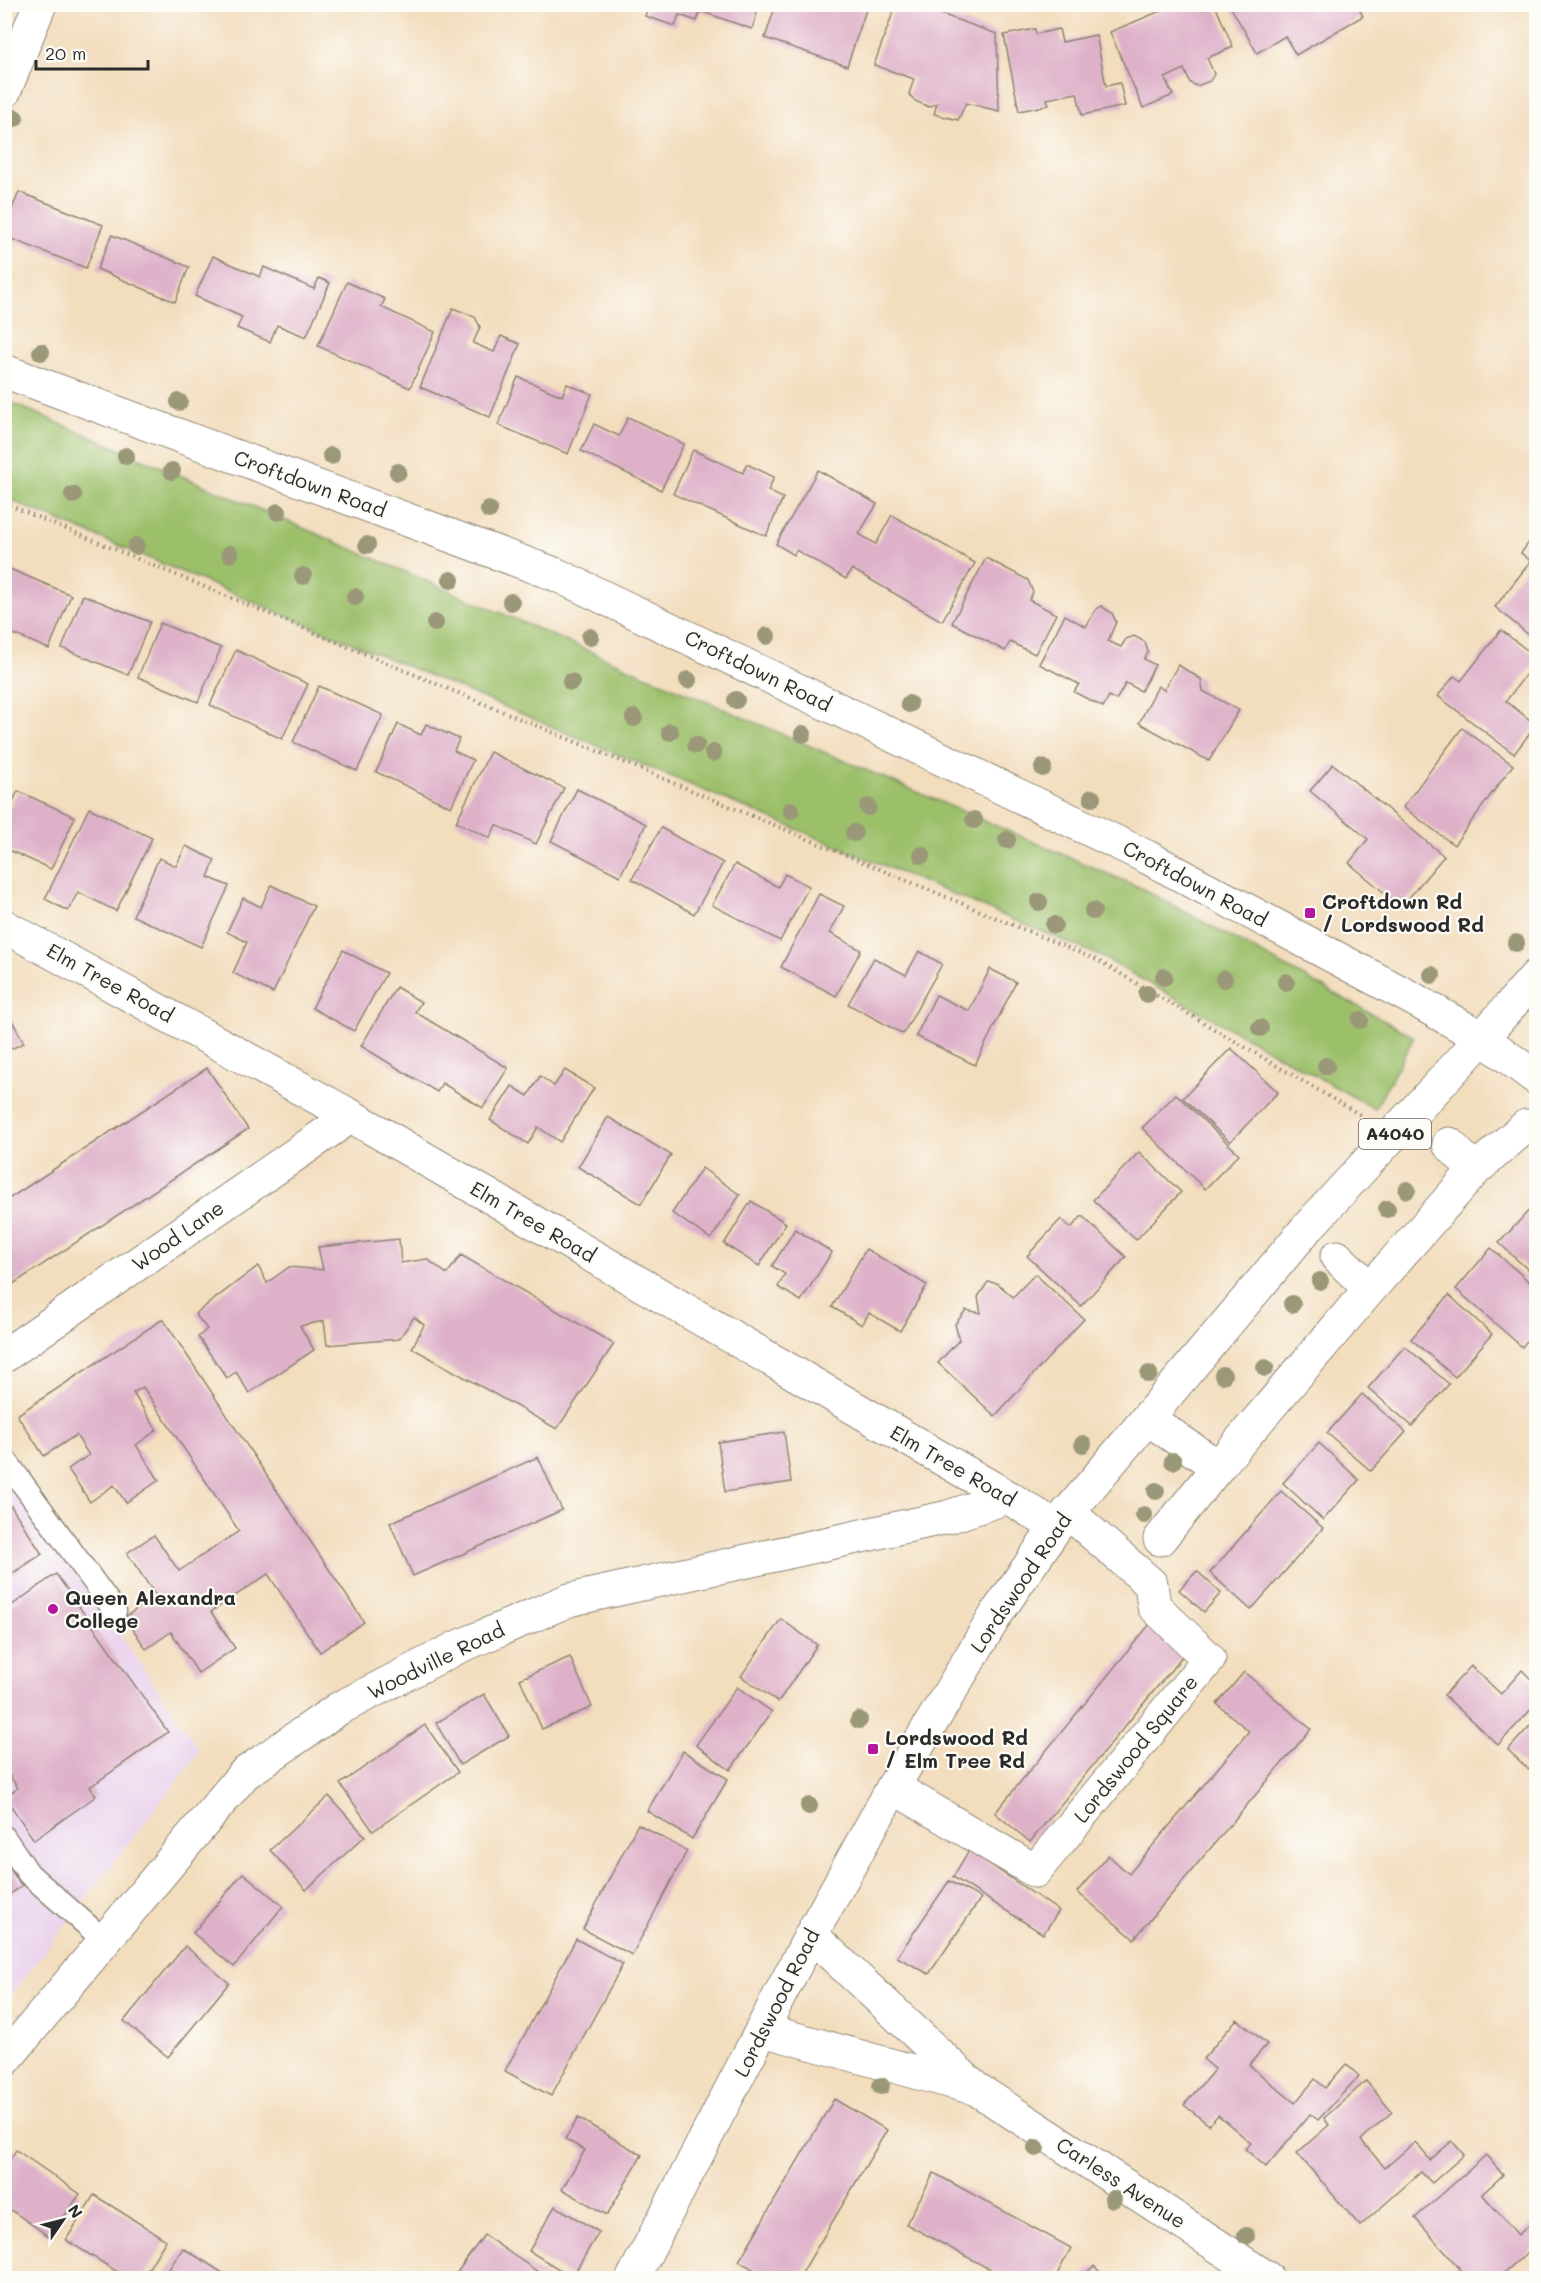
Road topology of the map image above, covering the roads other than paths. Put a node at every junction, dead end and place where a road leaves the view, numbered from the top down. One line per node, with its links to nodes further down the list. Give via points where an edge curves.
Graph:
1 (40, 4): 2 (street)
2 (4, 92)
3 (4, 371): 6 (street, Croftdown Road, via 556,575 1147,857)
4 (4, 926): 8 (street, Elm Tree Road)
5 (1536, 976): 6 (street, Lordswood Road / A4040)
6 (1482, 1038): 7 (street, Croftdown Road); 15 (street, Lordswood Road / A4040, via 1307,1228)
7 (1536, 1078)
8 (351, 1116): 14 (street, Wood Lane); 18 (street, Elm Tree Road)
9 (1526, 1126): 11 (street)
10 (1449, 1144): 11 (street)
11 (1475, 1170): 13 (street)
12 (1337, 1257): 13 (street)
13 (1370, 1289): 17 (street)
14 (4, 1356)
15 (1147, 1418): 17 (street); 19 (street, Lordswood Road / A4040)
16 (4, 1458): 21 (lane)
17 (1218, 1467): 20 (street)
18 (1008, 1497): 19 (street, Elm Tree Road); 25 (street, Woodville Road, via 948,1517 569,1600 456,1648 338,1709 244,1773)
19 (1062, 1519): 22 (street, Lordswood Road / A4040, via 997,1613); 22 (street, Lordswood Square, via 1151,1584 1154,1606 1209,1659 1035,1871)
20 (1160, 1539)
21 (116, 1611)
22 (893, 1788): 24 (street, Lordswood Road / A4040)
23 (4, 1837): 25 (lane, via 29,1874)
24 (811, 1935): 26 (street, Lordswood Road / A4040); 28 (street, Carless Avenue)
25 (105, 1941): 27 (street, Woodville Road)
26 (763, 2030): 28 (street, Carless Avenue); 29 (street, Lordswood Road / A4040)
27 (4, 2061)
28 (975, 2088): 30 (street, Carless Avenue)
29 (633, 2278)
30 (1267, 2278)

